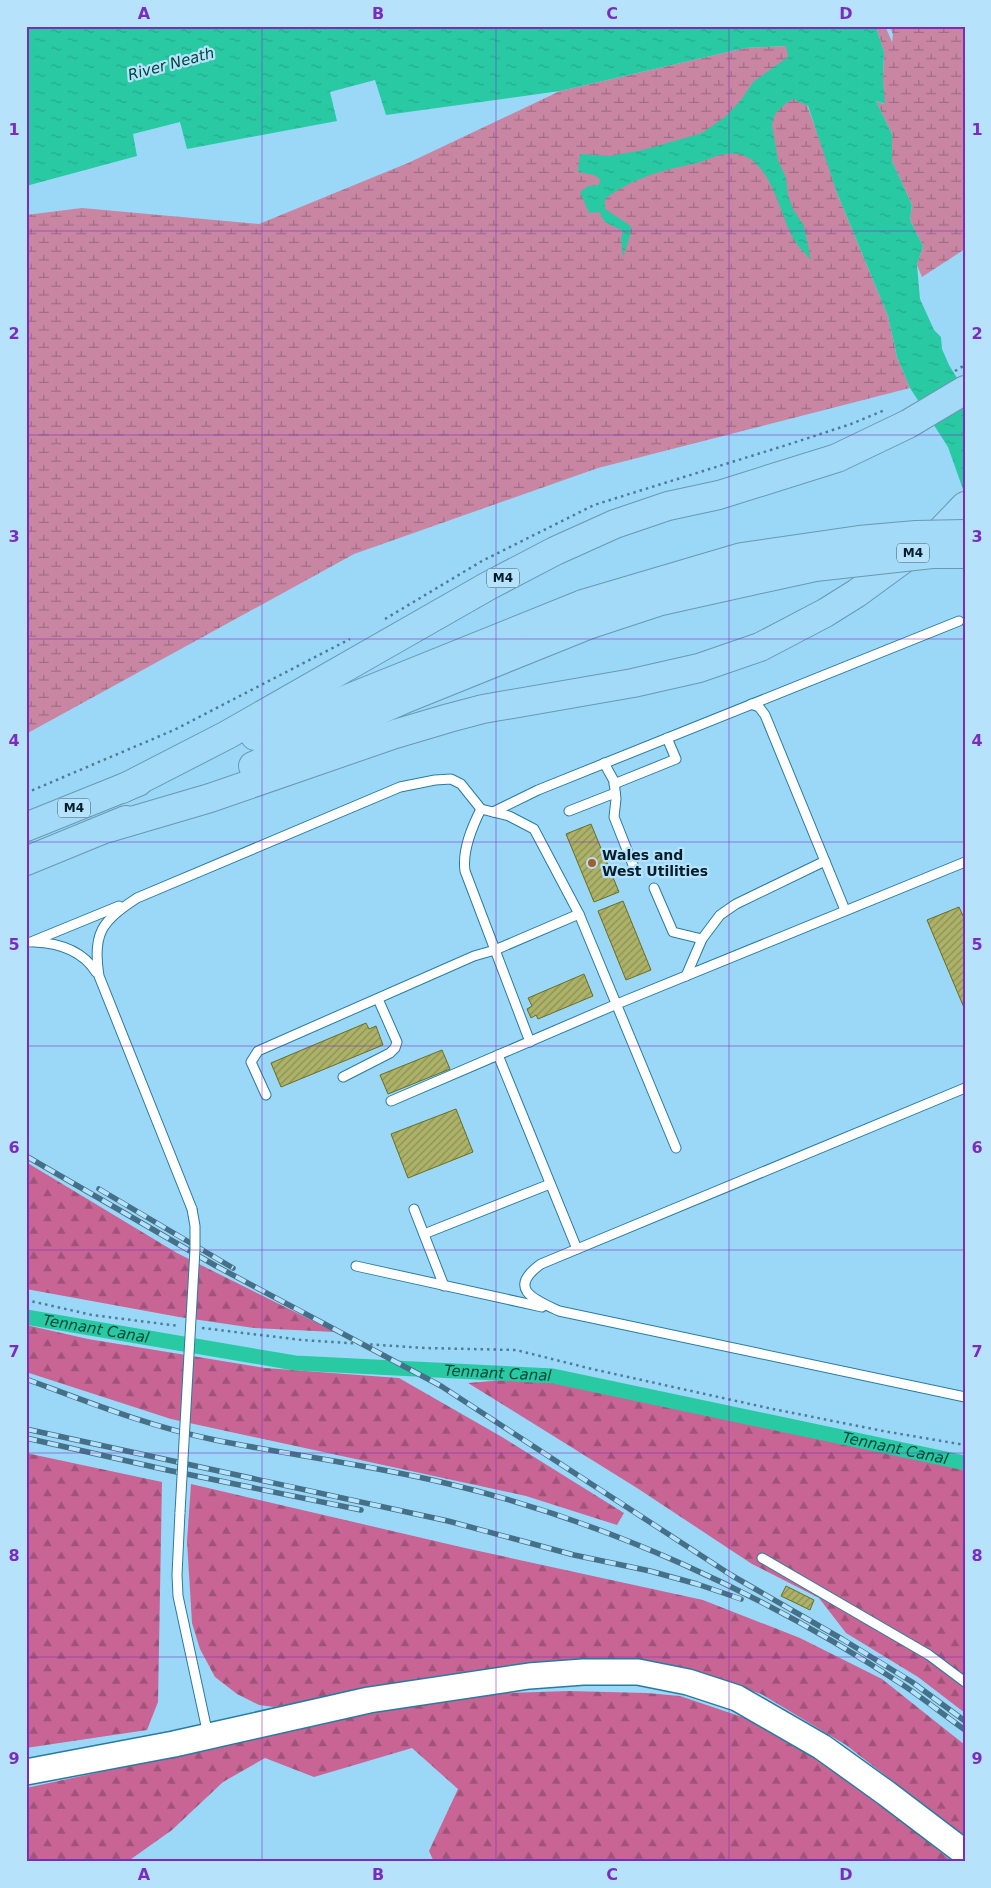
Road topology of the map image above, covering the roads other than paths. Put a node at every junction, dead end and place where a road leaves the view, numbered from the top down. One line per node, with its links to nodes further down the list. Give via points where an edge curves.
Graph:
1 (965, 390): 11 (highway, M4, via 908,424 837,458 719,495 668,506 614,524 555,551 227,736)
2 (965, 506): 16 (highway, M4, bridge, via 939,533 857,593 760,647 699,668 449,718 210,798)
3 (965, 534): 5 (highway, M4, bridge, via 859,540 742,557)
4 (965, 554): 5 (highway, M4, bridge, via 932,554 815,567)
5 (585, 614): 11 (highway, M4, via 361,694); 16 (highway, M4, via 407,698)
6 (959, 621): 7 (lane)
7 (751, 704): 8 (lane); 18 (lane, via 760,707 765,715)
8 (667, 738): 9 (lane); 10 (lane, via 676,759)
9 (604, 763): 10 (lane); 14 (lane)
10 (615, 788): 13 (lane); 20 (lane, via 614,817)
11 (122, 789): 15 (highway, M4)
12 (481, 809): 14 (lane); 22 (lane, via 461,784 451,780 400,787); 27 (lane, via 463,860)
13 (569, 811)
14 (493, 812): 24 (lane, via 534,829)
15 (26, 827)
16 (108, 828): 17 (highway, M4)
17 (26, 861)
18 (825, 861): 23 (lane); 25 (lane, via 736,904 720,915)
19 (965, 862): 23 (lane)
20 (634, 870)
21 (654, 888): 25 (lane, via 674,932)
22 (137, 898): 26 (lane); 28 (lane, via 104,925 96,960)
23 (846, 910): 29 (lane)
24 (579, 914): 27 (lane); 31 (lane)
25 (702, 939): 29 (lane)
26 (29, 942): 28 (lane, via 50,942 74,950 89,961)
27 (495, 950): 30 (lane, via 474,956); 32 (lane)
28 (99, 976): 49 (lane, bridge, via 192,1209 195,1226 177,1575 178,1596)
29 (686, 976): 31 (lane)
30 (378, 999): 34 (lane, via 397,1042 395,1048); 36 (lane, via 258,1051 251,1062)
31 (617, 1004): 32 (lane); 38 (lane)
32 (530, 1042): 33 (lane)
33 (498, 1055): 37 (lane); 39 (lane)
34 (343, 1076)
35 (965, 1088): 42 (lane)
36 (266, 1095)
37 (391, 1101)
38 (676, 1148)
39 (550, 1184): 41 (lane); 42 (lane)
40 (414, 1209): 41 (lane)
41 (424, 1234): 44 (lane)
42 (577, 1249): 45 (lane, via 541,1264 530,1272 525,1282 534,1299)
43 (356, 1266): 44 (lane)
44 (444, 1286): 45 (lane)
45 (559, 1311): 46 (lane)
46 (965, 1396)
47 (762, 1558): 48 (lane, via 929,1655)
48 (965, 1682)
49 (208, 1736): 50 (main road); 51 (main road, via 369,1700 510,1679 583,1672 638,1672 688,1682 736,1698 822,1747)
50 (26, 1772)
51 (965, 1853)

